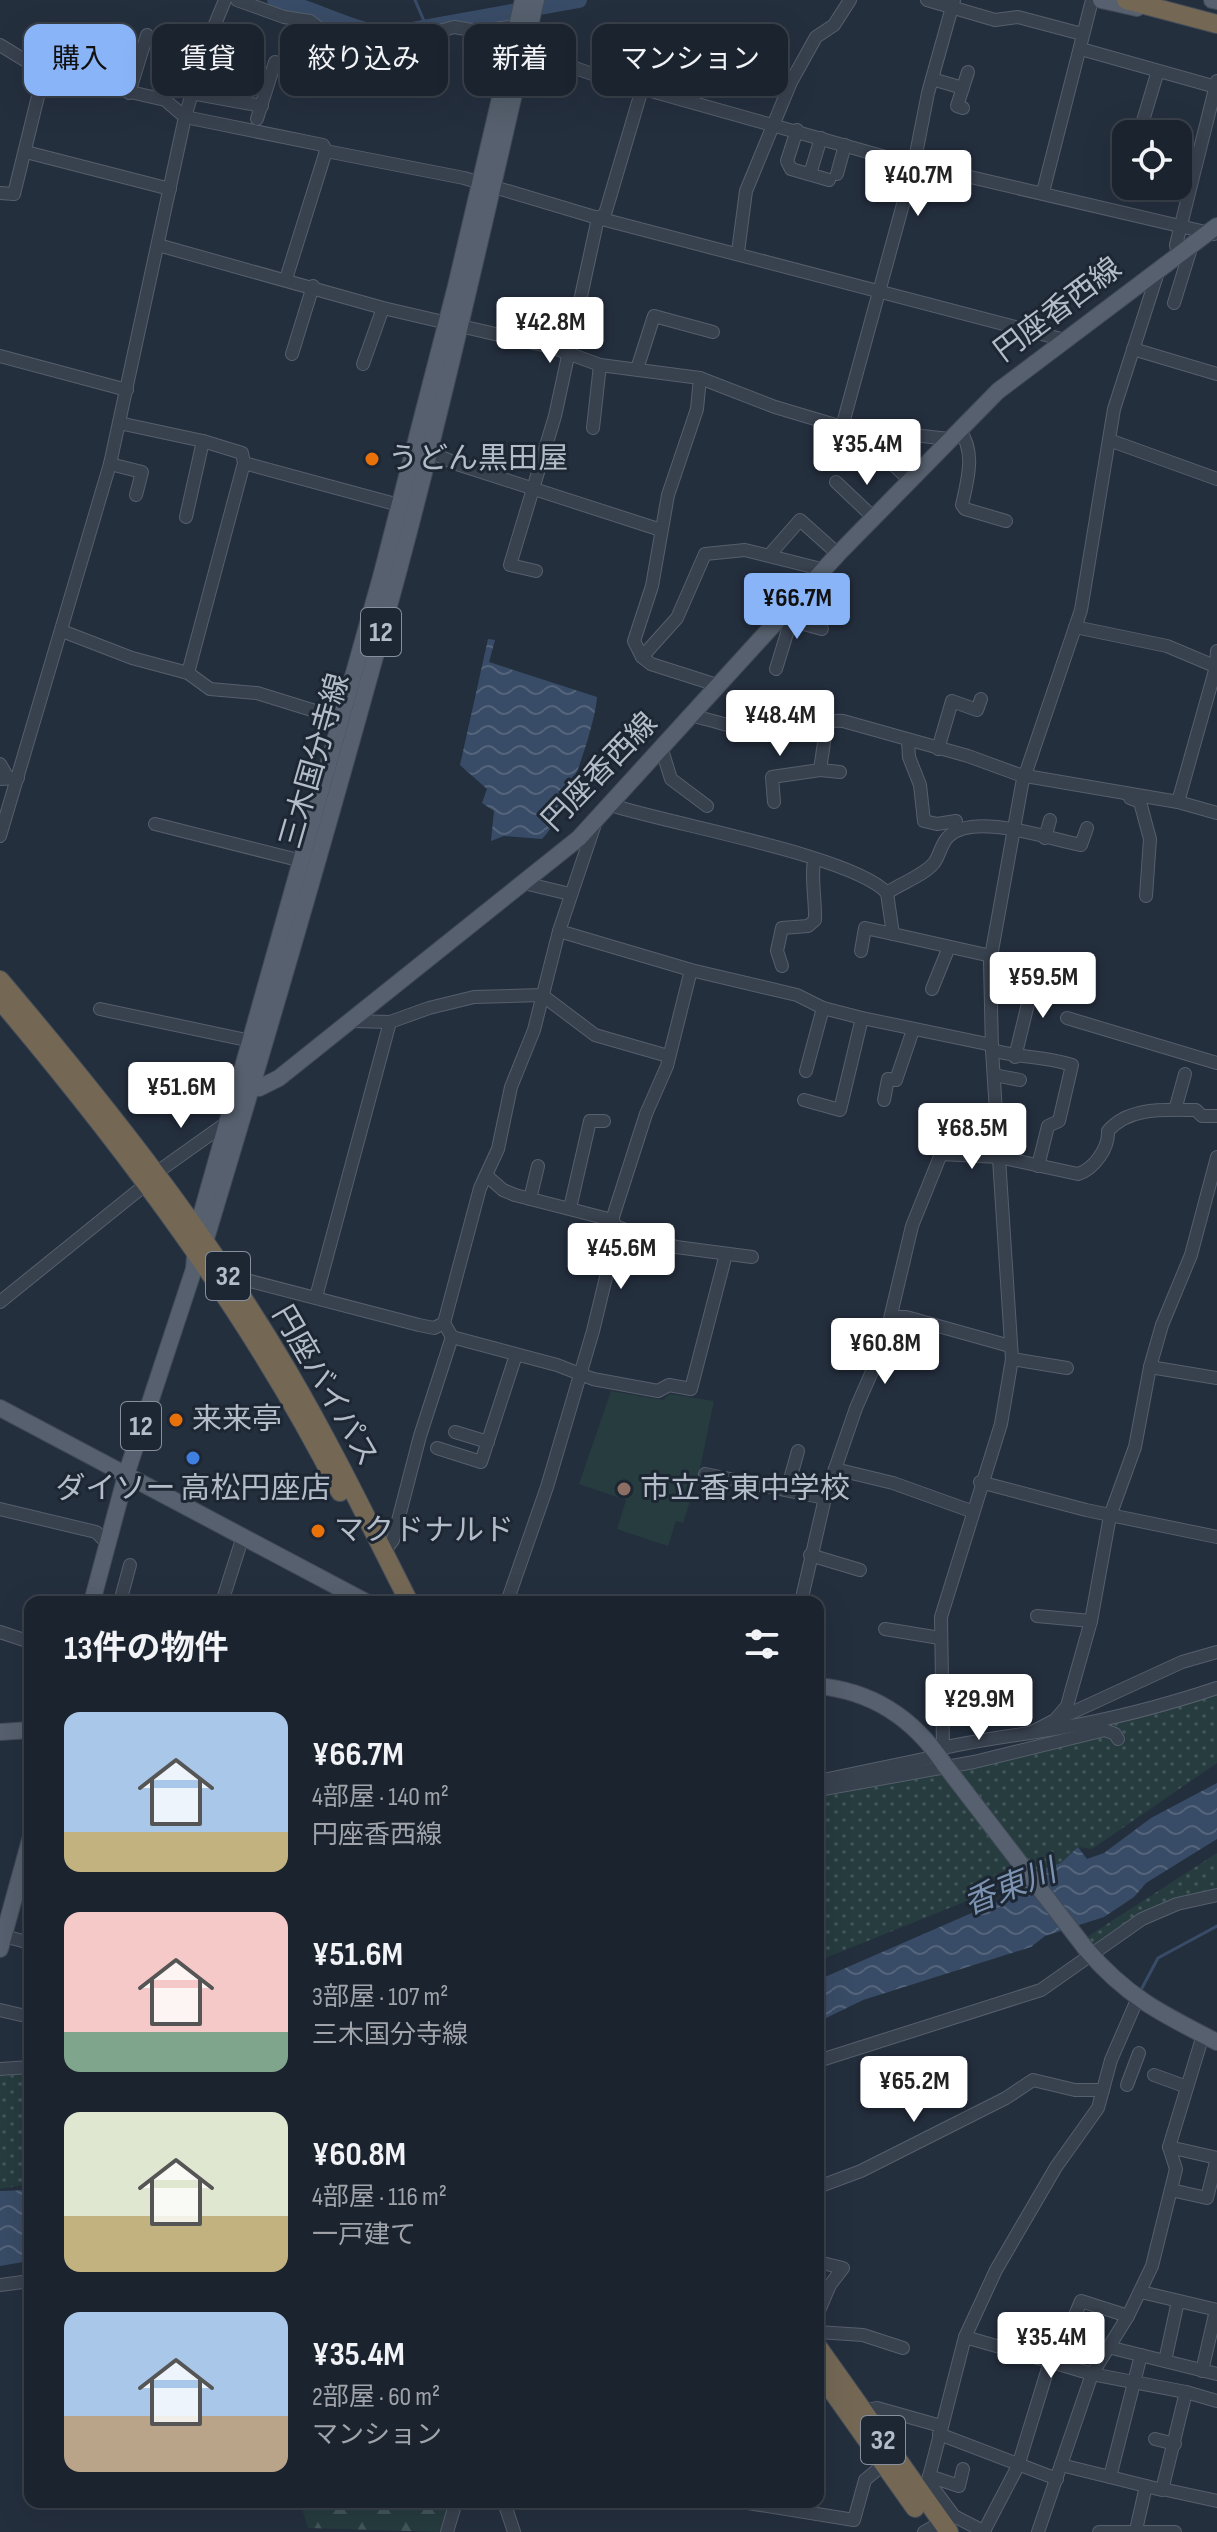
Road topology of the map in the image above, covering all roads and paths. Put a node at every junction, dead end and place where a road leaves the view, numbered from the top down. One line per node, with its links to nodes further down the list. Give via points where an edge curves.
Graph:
1 (226, 0): 12 (street)
2 (237, 0): 11 (street, via 310,21 334,39 408,40 454,27 503,27)
3 (850, 0): 39 (street, via 834,25 816,37)
4 (927, 0): 9 (street)
5 (1092, 0): 14 (street)
6 (1101, 0): 13 (main road)
7 (1126, 0): 13 (highway)
8 (1167, 0): 10 (highway)
9 (953, 5): 14 (street, via 995,20 1018,17); 24 (street)
10 (1217, 13)
11 (525, 17): 22 (street, via 561,63); 48 (main road, 三木国分寺線 / 12)
12 (217, 24)
13 (1217, 25)
14 (1082, 34): 17 (street)
15 (147, 35): 20 (street)
16 (0, 45): 18 (street)
17 (1081, 49): 23 (street); 50 (street)
18 (24, 60)
19 (275, 62): 34 (street)
20 (136, 70)
21 (968, 72): 27 (street)
22 (592, 73)
23 (1157, 74): 26 (street); 38 (street)
24 (932, 79): 27 (street); 46 (street)
25 (1217, 81): 26 (street)
26 (1216, 87): 45 (street)
27 (963, 88): 35 (street, via 957,106)
28 (136, 94): 36 (street, via 165,100)
29 (39, 96): 44 (street)
30 (190, 96): 36 (street)
31 (207, 96): 34 (street)
32 (640, 96): 53 (street, via 605,214)
33 (668, 96): 39 (street)
34 (262, 106): 37 (street)
35 (963, 108)
36 (185, 117): 43 (street, via 323,145); 49 (street)
37 (257, 119)
38 (1143, 120)
39 (774, 125): 40 (street); 58 (street, via 746,191)
40 (797, 130): 41 (street); 47 (street, via 787,161 791,169)
41 (821, 138): 42 (street); 47 (street)
42 (845, 145): 46 (street); 47 (street, via 833,177)
43 (326, 151): 48 (street); 60 (street)
44 (26, 152): 49 (street); 51 (street, via 14,194)
45 (1192, 163)
46 (914, 164): 50 (street); 62 (street)
47 (810, 174)
48 (487, 185): 53 (street); 65 (main road, 三木国分寺線 / 12)
49 (170, 189): 56 (street)
50 (1043, 192): 54 (street)
51 (0, 193)
52 (1183, 200): 54 (street)
53 (598, 218): 58 (street); 69 (street)
54 (1181, 226): 55 (street); 57 (street)
55 (1214, 231): 57 (main road, 円座香西線)
56 (158, 245): 60 (street); 77 (street)
57 (1185, 250): 59 (main road, 円座香西線); 63 (street)
58 (738, 252): 62 (street)
59 (1159, 269): 67 (main road, 円座香西線); 68 (street)
60 (286, 279): 61 (street)
61 (313, 286): 64 (street); 70 (street)
62 (878, 292): 67 (street); 79 (street)
63 (1174, 303)
64 (383, 308): 65 (street); 72 (street)
65 (453, 326): 69 (street); 84 (main road, 三木国分寺線 / 12); 93 (main road, 三木国分寺線 / 12)
66 (713, 332): 74 (street, via 654,316)
67 (1065, 340): 81 (main road, 円座香西線, via 998,391)
68 (1133, 349): 75 (street); 82 (street)
69 (569, 353): 73 (street); 91 (street)
70 (292, 354)
71 (0, 356): 77 (street)
72 (363, 364)
73 (600, 365): 74 (street); 80 (street)
74 (637, 369): 76 (street)
75 (1217, 374)
76 (700, 378): 79 (street); 97 (street, via 697,409)
77 (127, 390): 78 (street)
78 (119, 423): 83 (street); 87 (street)
79 (842, 427): 81 (street)
80 (593, 428)
81 (954, 434): 89 (main road, 円座香西線); 96 (street, via 969,443 962,505)
82 (1109, 440): 88 (street); 103 (street)
83 (203, 441): 86 (street, via 242,453); 94 (street)
84 (428, 451): 91 (street); 173 (main road, 三木国分寺線 / 12, via 391,598)
85 (880, 453): 89 (street)
86 (244, 463): 93 (street); 110 (street)
87 (110, 464): 92 (street, via 142,472); 105 (street)
88 (1217, 479)
89 (910, 480): 95 (main road, 円座香西線)
90 (836, 482): 95 (street)
91 (533, 486): 97 (street); 101 (street, via 510,565)
92 (136, 495)
93 (399, 505): 114 (main road, 三木国分寺線 / 12)
94 (186, 517)
95 (874, 518): 99 (main road, 円座香西線)
96 (1006, 521)
97 (661, 530): 107 (street, via 652,586 634,641)
98 (772, 552): 99 (street, via 800,520)
99 (838, 554): 100 (main road, 円座香西線)
100 (825, 570): 102 (main road, 円座香西線); 107 (street, via 745,550 705,554 677,618)
101 (536, 571)
102 (786, 619): 104 (street); 109 (street); 111 (main road, 円座香西線)
103 (1075, 627): 108 (street, via 1167,646); 122 (street)
104 (822, 629)
105 (62, 631): 110 (street); 123 (street)
106 (1217, 651): 108 (street)
107 (642, 657): 111 (street)
108 (1216, 667): 126 (street)
109 (776, 669)
110 (188, 673): 114 (street, via 210,689 257,693)
111 (720, 686): 113 (main road, 円座香西線)
112 (981, 699): 117 (street, via 977,710 952,701)
113 (693, 716): 115 (street, via 780,734); 118 (main road, 円座香西線)
114 (341, 719): 139 (main road, 三木国分寺線 / 12)
115 (827, 722): 116 (street, via 843,721); 120 (street)
116 (908, 741): 117 (street); 136 (street, via 920,785 921,815 924,821 950,822)
117 (938, 749): 122 (street)
118 (662, 750): 127 (main road, 円座香西線); 128 (street, via 671,779)
119 (0, 764): 123 (street)
120 (820, 770): 121 (street); 125 (street, via 772,777)
121 (840, 772)
122 (1025, 777): 124 (street); 134 (street)
123 (8, 778): 135 (street)
124 (1120, 792): 126 (street); 143 (street, via 1140,802 1148,831)
125 (774, 802)
126 (1178, 802): 129 (street)
127 (611, 805): 130 (main road, 円座香西線); 138 (street)
128 (707, 806)
129 (1217, 813)
130 (596, 820): 140 (main road, 円座香西線); 142 (street)
131 (1050, 820): 137 (street)
132 (155, 824): 139 (street)
133 (1087, 828): 137 (street, via 1081,845)
134 (1011, 831): 136 (street, via 976,826); 137 (street); 148 (street)
135 (0, 836)
136 (948, 836): 141 (street, via 935,862)
137 (1045, 838)
138 (815, 859): 141 (street, via 863,875); 149 (street, via 815,920 808,926 782,928 777,951)
139 (302, 861): 164 (main road, 三木国分寺線 / 12)
140 (524, 883): 142 (street); 161 (main road, 円座香西線)
141 (887, 893): 145 (street)
142 (570, 894): 144 (street)
143 (1146, 896)
144 (559, 931): 150 (street); 155 (street)
145 (893, 934): 146 (street); 147 (street, via 865,928)
146 (949, 947): 148 (street); 154 (street)
147 (861, 951)
148 (991, 959): 151 (street); 165 (street)
149 (782, 966)
150 (691, 970): 157 (street, via 797,995); 166 (street)
151 (1035, 975): 153 (street); 167 (street)
152 (0, 980): 185 (highway, 円座バイパス / 32)
153 (1063, 982)
154 (932, 989)
155 (542, 995): 162 (street, via 474,997); 166 (street, via 595,1035); 184 (street)
156 (0, 1000): 185 (highway, 円座バイパス / 32)
157 (823, 1008): 159 (street); 169 (street)
158 (100, 1009): 164 (street)
159 (862, 1018): 163 (street); 174 (street, via 840,1110)
160 (1067, 1018): 168 (street)
161 (351, 1021): 162 (street); 173 (main road, 円座香西線, via 279,1078)
162 (390, 1022): 193 (street)
163 (913, 1030): 165 (street); 175 (street, via 896,1080 888,1079)
164 (251, 1041): 173 (main road, 三木国分寺線 / 12)
165 (992, 1048): 167 (street); 171 (street)
166 (668, 1056): 188 (street)
167 (1015, 1057): 182 (street, via 1047,1057 1072,1065 1059,1121 1048,1126)
168 (1217, 1063)
169 (806, 1071)
170 (1185, 1074): 176 (street)
171 (994, 1075): 172 (street); 180 (street)
172 (1020, 1080)
173 (245, 1087): 178 (main road, 三木国分寺線 / 12); 189 (main road, 三木国分寺線 / 12)
174 (804, 1100)
175 (884, 1100)
176 (1175, 1110): 177 (street); 182 (street, via 1126,1116 1083,1173)
177 (1217, 1116)
178 (229, 1121): 185 (street); 189 (main road, 三木国分寺線 / 12)
179 (604, 1121): 187 (street, via 590,1121)
180 (999, 1154): 182 (street); 195 (street, via 945,1152 912,1226); 198 (street)
181 (1217, 1157): 200 (street, via 1191,1255)
182 (1039, 1163)
183 (538, 1166): 186 (street)
184 (487, 1176): 186 (street, via 503,1190); 196 (street)
185 (151, 1179): 189 (highway, 円座バイパス / 32); 194 (street)
186 (530, 1199): 187 (street)
187 (570, 1208): 188 (street)
188 (612, 1220): 190 (street, via 617,1227 676,1247); 202 (street, via 609,1265)
189 (200, 1241): 192 (highway, 円座バイパス / 32); 211 (main road, 三木国分寺線 / 12); 229 (highway, 円座バイパス / 32)
190 (726, 1254): 191 (street); 202 (street, via 691,1389 634,1388)
191 (752, 1257)
192 (235, 1286): 193 (street, via 246,1280); 221 (highway, 円座バイパス / 32, via 288,1371)
193 (316, 1297): 196 (street, via 419,1325 434,1328)
194 (0, 1302)
195 (893, 1317): 198 (street); 209 (street)
196 (444, 1323): 197 (street)
197 (452, 1337): 199 (street); 221 (street, via 393,1540)
198 (1011, 1353): 201 (street); 212 (street, via 1001,1424)
199 (516, 1355): 202 (street); 206 (street)
200 (1150, 1367): 203 (street); 217 (street, via 1135,1447)
201 (1067, 1368)
202 (580, 1374): 231 (street)
203 (1217, 1378)
204 (0, 1408): 211 (main road)
205 (455, 1432): 206 (street)
206 (488, 1442): 207 (street, via 481,1462)
207 (437, 1448)
208 (798, 1451): 213 (street)
209 (835, 1469): 214 (street); 216 (street)
210 (705, 1474): 213 (street)
211 (126, 1475): 218 (main road); 220 (main road, 三木国分寺線 / 12)
212 (980, 1482): 216 (street); 217 (street)
213 (787, 1490): 214 (street)
214 (825, 1498): 222 (street)
215 (0, 1509): 220 (street, via 96,1532)
216 (971, 1511): 237 (street, via 941,1617)
217 (1110, 1516): 219 (street); 234 (street)
218 (243, 1536): 227 (street); 228 (main road)
219 (1217, 1537)
220 (107, 1543): 225 (main road, 三木国分寺線 / 12)
221 (384, 1552): 230 (highway, 円座バイパス / 32)
222 (810, 1555): 224 (street); 232 (street)
223 (130, 1565): 226 (street)
224 (860, 1570)
225 (94, 1596)
226 (122, 1596)
227 (224, 1596)
228 (355, 1596)
229 (392, 1596)
230 (406, 1596)
231 (509, 1596)
232 (802, 1596)
233 (1037, 1616): 234 (street)
234 (1091, 1621): 242 (street, via 1067,1706)
235 (885, 1629): 237 (street)
236 (0, 1632): 238 (street)
237 (940, 1638): 247 (street)
238 (24, 1640)
239 (1217, 1652): 242 (street, via 1182,1662)
240 (824, 1687): 247 (main road, via 874,1699 908,1721)
241 (1217, 1688): 245 (street, via 1168,1704)
242 (1055, 1720): 245 (street)
243 (24, 1730): 244 (main road)
244 (0, 1732)
245 (1032, 1732): 247 (street)
246 (1118, 1739): 249 (street, via 1105,1730 974,1762)
247 (942, 1756): 248 (street); 254 (main road, bridge)
248 (824, 1780)
249 (824, 1789)
250 (24, 1861): 252 (main road)
251 (1215, 1894): 254 (street, via 1142,1919)
252 (2, 1940): 253 (street)
253 (24, 1942)
254 (1088, 1952): 255 (main road); 260 (street, via 1041,1990)
255 (1137, 2000): 258 (main road); 261 (street)
256 (0, 2010): 257 (street)
257 (24, 2016)
258 (1210, 2038): 267 (street)
259 (1139, 2053): 263 (street)
260 (824, 2059)
261 (1111, 2060): 263 (street); 268 (street)
262 (24, 2067): 264 (street)
263 (1134, 2067): 266 (street)
264 (0, 2069)
265 (1154, 2075): 267 (street)
266 (1127, 2085)
267 (1187, 2087): 269 (street)
268 (1103, 2090): 270 (street, via 1033,2080 861,2171); 281 (street, via 1098,2108 1056,2167 996,2270)
269 (1169, 2147): 271 (street, via 1176,2164); 271 (street, via 1217,2158 1207,2198)
270 (824, 2185)
271 (1171, 2190): 275 (street)
272 (824, 2263): 276 (street, via 843,2268)
273 (24, 2282): 274 (street)
274 (0, 2285)
275 (1141, 2292): 277 (street); 279 (street)
276 (824, 2299)
277 (1178, 2301): 278 (street); 286 (street)
278 (1216, 2310): 288 (street)
279 (1128, 2316): 282 (street); 287 (street, via 1081,2301)
280 (824, 2332): 283 (street, via 863,2335)
281 (965, 2337): 287 (street); 296 (street)
282 (1108, 2347): 284 (street); 289 (street)
283 (903, 2348)
284 (1141, 2355): 286 (street); 292 (street)
285 (824, 2356): 295 (highway, 32)
286 (1165, 2361): 288 (street)
287 (1055, 2363): 289 (street); 301 (street, via 1049,2365)
288 (1202, 2371): 290 (street)
289 (1092, 2374): 292 (street); 300 (street)
290 (1217, 2374)
291 (824, 2379): 299 (highway, 32)
292 (1134, 2382): 293 (street); 304 (street)
293 (1186, 2392): 294 (street); 298 (street)
294 (1217, 2401)
295 (862, 2411): 296 (street, via 877,2408); 312 (highway, 32)
296 (940, 2430): 301 (street); 303 (street)
297 (1155, 2439): 298 (street)
298 (1175, 2444): 307 (street)
299 (884, 2464): 311 (street, via 865,2480 854,2520); 312 (highway, 32)
300 (1061, 2465): 304 (street); 305 (street)
301 (1018, 2466): 305 (street); 316 (street)
302 (963, 2469): 303 (street, via 959,2486)
303 (929, 2476): 312 (street)
304 (1110, 2477): 306 (street)
305 (1057, 2479): 317 (street)
306 (1146, 2486): 307 (street); 313 (street)
307 (1162, 2489): 308 (street)
308 (1217, 2501)
309 (454, 2508): 314 (street)
310 (506, 2508): 315 (street)
311 (779, 2508)
312 (939, 2527): 316 (street)
313 (1136, 2530): 318 (street); 319 (street)
314 (447, 2532)
315 (514, 2532)
316 (984, 2532)
317 (1038, 2532)
318 (1099, 2532)
319 (1175, 2532)

